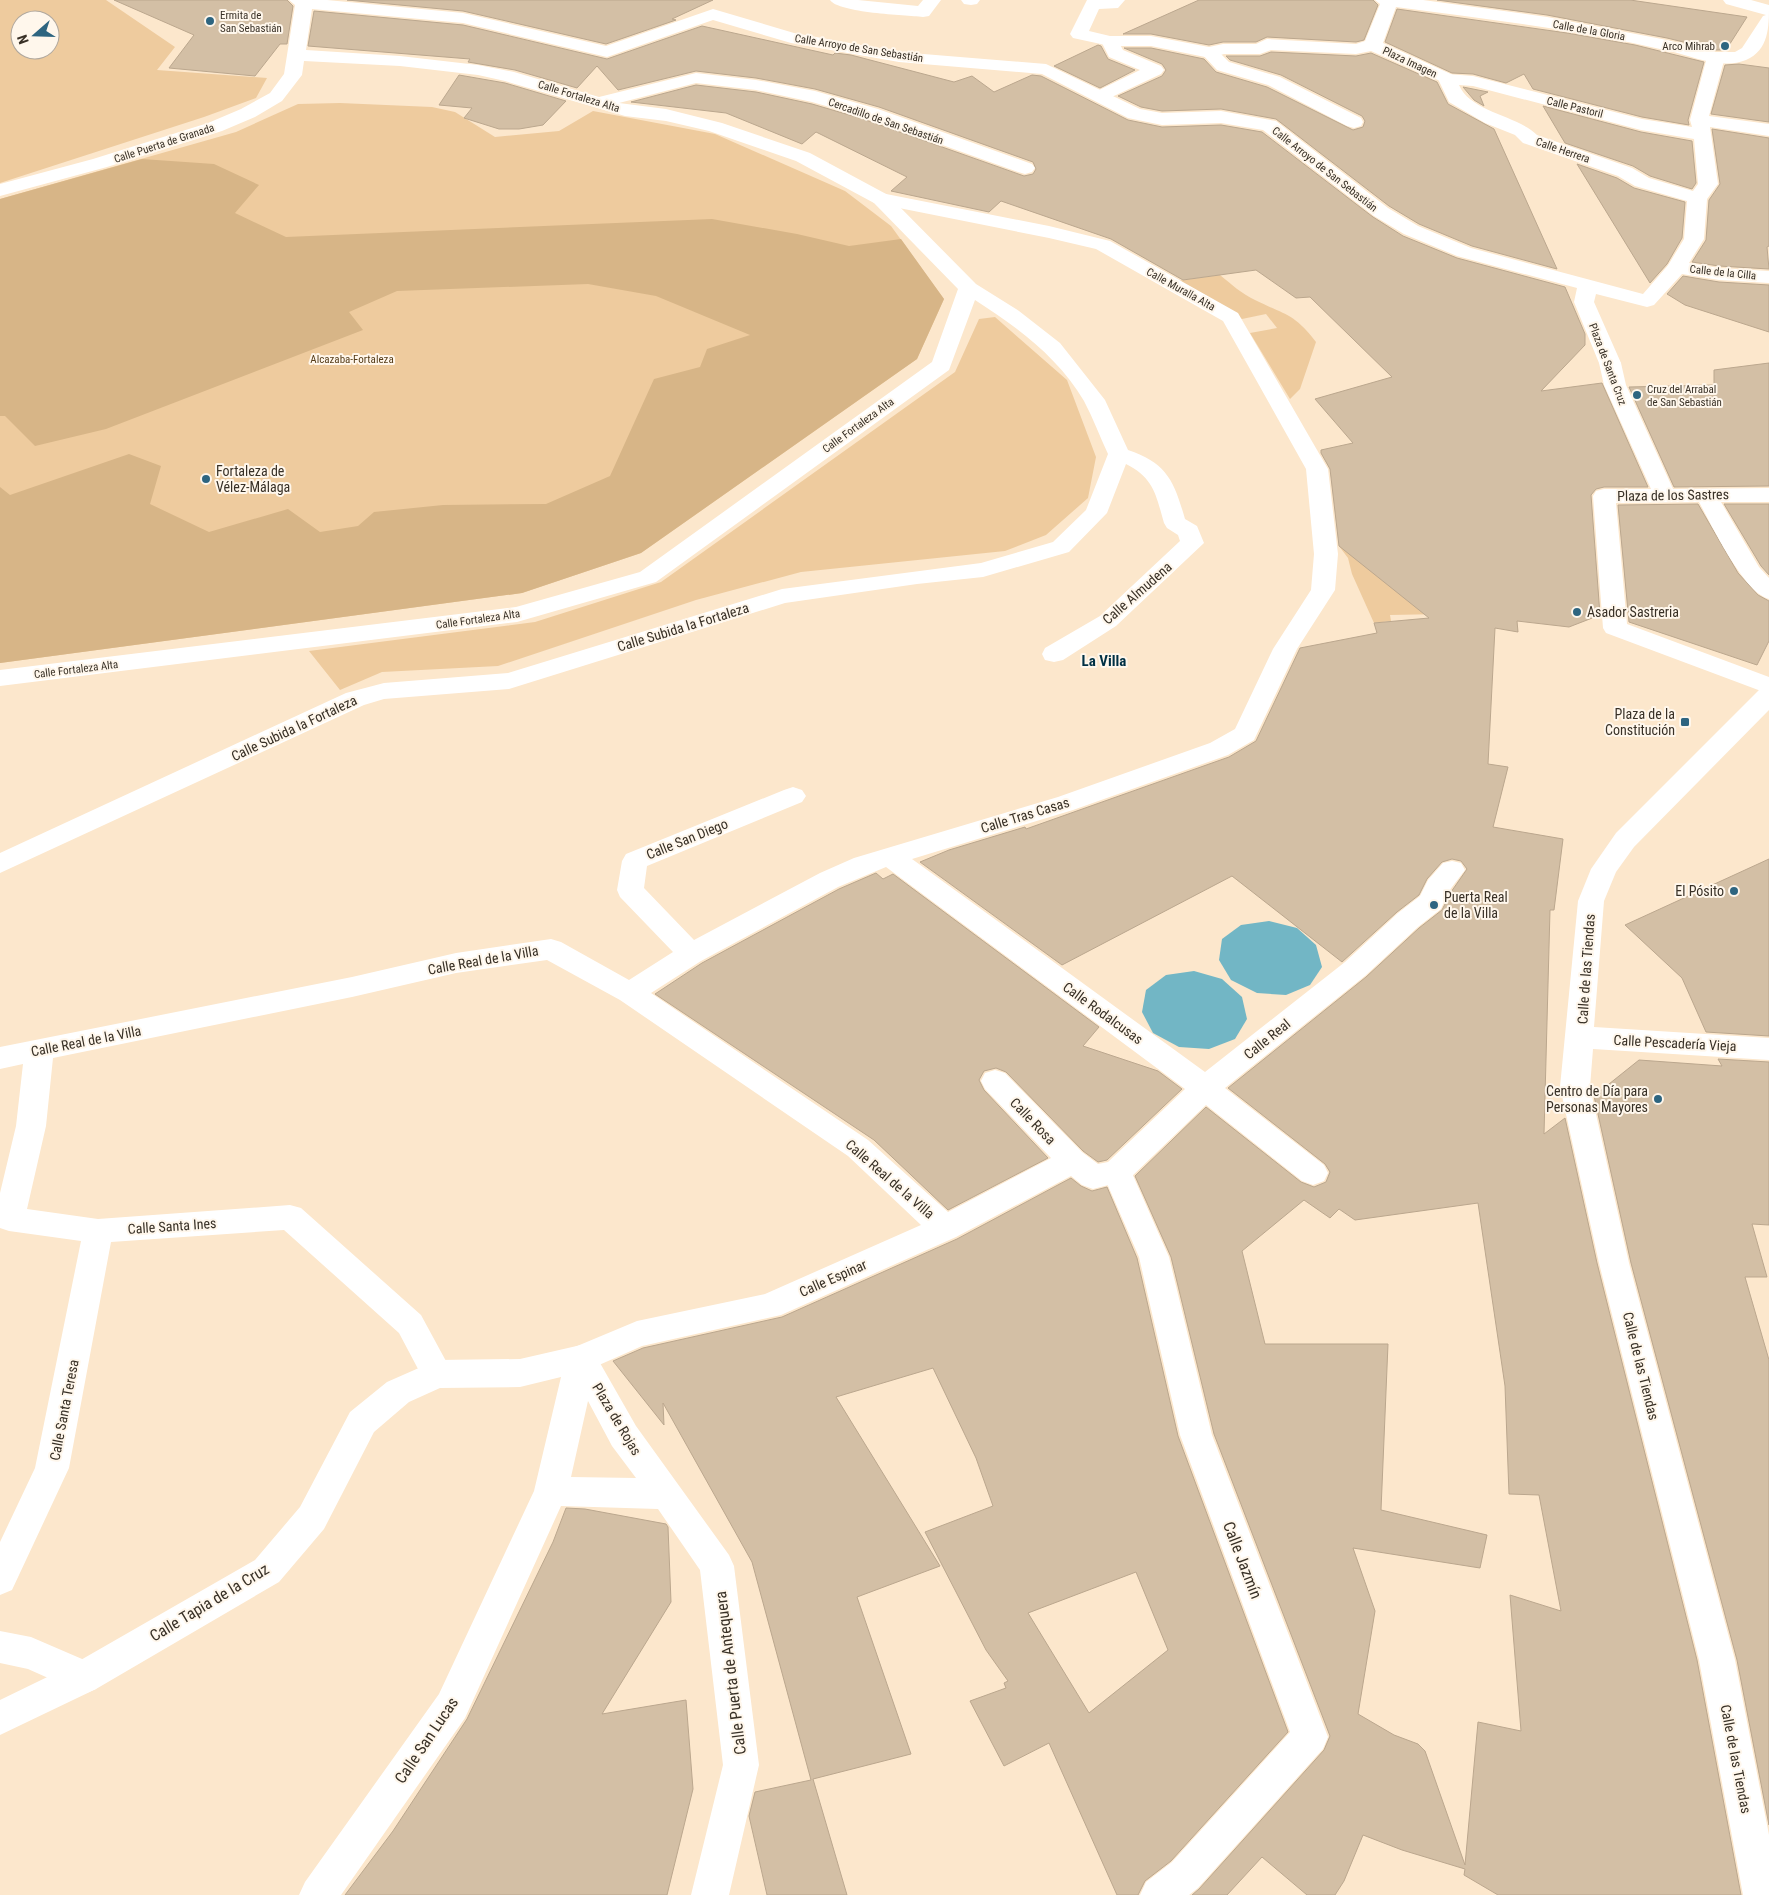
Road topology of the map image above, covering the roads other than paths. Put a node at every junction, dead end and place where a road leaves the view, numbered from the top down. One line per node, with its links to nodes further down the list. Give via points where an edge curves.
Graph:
1 (839, 0): 2 (street, via 847,4 923,12)
2 (932, 0)
3 (1116, 0): 9 (street, via 1112,4 1093,4 1079,34)
4 (1732, 0): 7 (street)
5 (1386, 1): 10 (street); 13 (street, Calle de la Gloria, via 1547,22)
6 (301, 2): 12 (street, Calle Puerta de Granada); 15 (street, Calle Arroyo de San Sebastián, via 463,18 607,52 713,14 791,38 899,57 1046,69)
7 (1769, 11)
8 (1769, 20): 13 (street, Calle de la Gloria, via 1749,52 1738,57)
9 (1110, 42): 11 (street, via 1151,41); 15 (street, via 1115,53 1155,70)
10 (1373, 45): 11 (street, via 1356,48 1267,44 1260,49 1223,49); 14 (street, Plaza Imagen)
11 (1210, 54): 17 (street, via 1223,66 1274,82)
12 (297, 55): 16 (street, Calle Fortaleza Alta, via 400,61 478,70 571,93); 21 (street, Calle Puerta de Granada, via 292,75 276,97 248,113 109,160)
13 (1716, 57): 18 (street)
14 (1447, 79): 18 (street, Calle Pastoril, via 1473,80 1641,124); 22 (street, Calle Herrera, via 1455,98 1522,131 1530,139 1625,172 1642,182)
15 (1101, 96): 26 (street, Calle Arroyo de San Sebastián, via 1135,114 1162,119 1221,117 1269,125 1381,212 1411,230 1464,252)
16 (597, 103): 20 (street, Cercadillo de San Sebastián, via 696,78 756,85 872,113); 23 (street, Calle Fortaleza Alta, via 715,127 803,157)
17 (1354, 122)
18 (1701, 128): 19 (street, Calle Pastoril); 22 (street, via 1708,184)
19 (1769, 130)
20 (1025, 168)
21 (0, 190)
22 (1696, 198): 24 (street, via 1694,239)
23 (880, 199): 27 (street, Calle Fortaleza Alta); 32 (street, Calle Muralla Alta, via 1103,245 1231,317 1317,469)
24 (1677, 267): 25 (street, Calle de la Cilla); 26 (street, via 1647,301)
25 (1769, 277)
26 (1588, 285): 29 (street, Plaza de Santa Cruz, via 1584,302 1610,363 1614,385)
27 (969, 288): 28 (street, via 1012,315 1053,347 1094,400); 35 (street, Calle Fortaleza Alta, via 941,365 648,577 517,614)
28 (1119, 454): 34 (street, Calle Almudena, via 1140,461 1156,472 1175,523 1189,530 1192,543 1108,621); 40 (street, Calle Subida la Fortaleza, via 1096,513 1061,547 983,570 782,596 509,681 384,691 355,699)
29 (1665, 495): 30 (street, Plaza de los Sastres); 36 (street, Plaza de los Sastres, via 1604,496 1615,628)
30 (1706, 495): 31 (street, Plaza de los Sastres); 33 (street, via 1750,571)
31 (1769, 495)
32 (1326, 554): 39 (street, Calle Tras Casas, via 1323,590 1285,649 1245,734 1219,748 1064,804)
33 (1769, 592)
34 (1054, 654)
35 (0, 678)
36 (1769, 686)
37 (1769, 695): 44 (street, Calle de las Tiendas, via 1625,840 1604,869 1591,901)
38 (793, 796): 42 (street, Calle San Diego, via 635,861 630,890)
39 (891, 857): 42 (street, Calle Tras Casas, via 829,880); 49 (street, Calle Rodalcusas)
40 (0, 864)
41 (1452, 870): 49 (street, Calle Real, via 1437,887 1432,902 1355,969)
42 (691, 954): 43 (street, Calle Tras Casas)
43 (630, 993): 46 (street, Calle Real de la Villa, via 551,949 456,963); 53 (street, Calle Real de la Villa, via 858,1148)
44 (1580, 1037): 45 (street, Calle Pescadería Vieja); 66 (street, Calle de las Tiendas, via 1575,1087 1614,1264 1717,1660)
45 (1769, 1049)
46 (38, 1050): 47 (street, Calle Real de la Villa); 54 (street, Calle Santa Ines, via 31,1126 9,1219)
47 (0, 1058)
48 (995, 1081): 50 (street, Calle Rosa)
49 (1205, 1088): 51 (street, Calle Real); 52 (street, Calle Rodalcusas)
50 (1071, 1160): 51 (street, via 1093,1177); 53 (street, Calle Espinar, via 1056,1171)
51 (1117, 1172): 65 (street, Calle Jazmín, via 1154,1257 1196,1435 1310,1737 1185,1875)
52 (1312, 1173)
53 (945, 1228): 55 (street, Calle Espinar, via 770,1306 638,1334)
54 (98, 1231): 56 (street, Calle Santa Ines, via 290,1217 410,1324); 59 (street, Calle Santa Teresa, via 52,1468)
55 (581, 1359): 56 (street, Calle Tapia de la Cruz, via 520,1373); 57 (street, Plaza de Rojas); 58 (street, Plaza de Rojas, via 624,1436)
56 (437, 1374): 61 (street, Calle Tapia de la Cruz, via 398,1392 362,1422 312,1518 267,1571)
57 (551, 1490): 58 (street); 63 (street, Calle San Lucas, via 452,1706)
58 (667, 1494): 64 (street, Calle Puerta de Antequera, via 717,1566 741,1765)
59 (0, 1579)
60 (0, 1647): 61 (street, via 32,1653)
61 (84, 1677): 62 (street, Calle Tapia de la Cruz)
62 (0, 1718)
63 (318, 1895)
64 (710, 1895)
65 (1159, 1895)
66 (1762, 1895)

